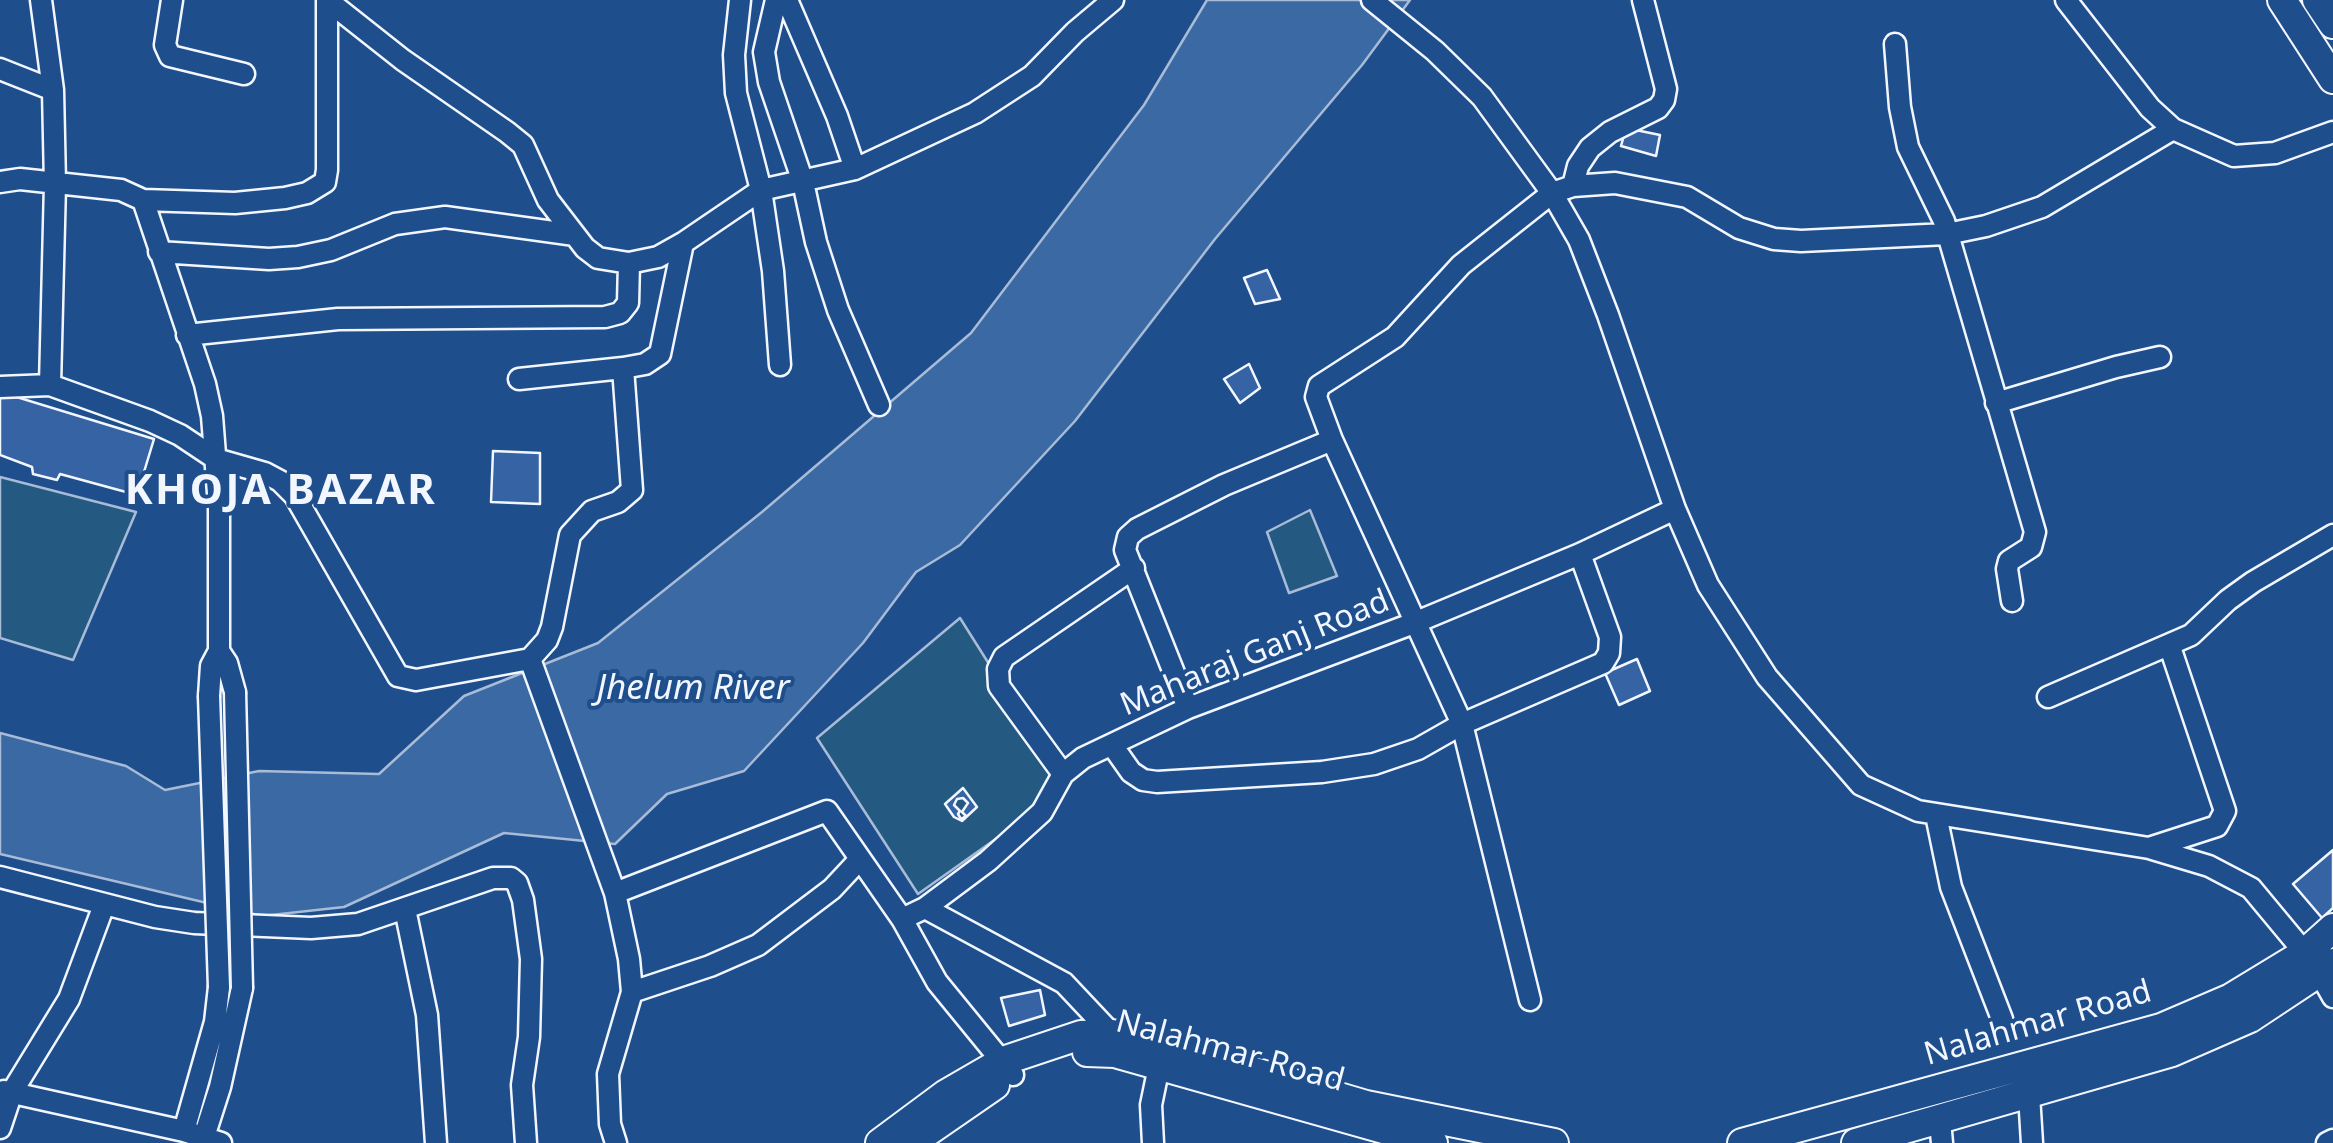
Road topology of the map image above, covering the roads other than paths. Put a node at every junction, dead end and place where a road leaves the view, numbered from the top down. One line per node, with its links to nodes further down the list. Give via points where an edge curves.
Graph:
1 (41, 0): 18 (street)
2 (172, 0): 16 (street, via 165,45 170,56)
3 (327, 0): 27 (street, via 325,182 307,193 269,199); 29 (street, via 523,146 548,200)
4 (740, 0): 25 (street, via 736,93)
5 (776, 0): 23 (street, via 764,52)
6 (787, 0): 21 (street)
7 (1114, 0): 21 (street, via 1032,76 990,104)
8 (1372, 0): 26 (street, via 1482,97)
9 (1643, 0): 26 (street, via 1664,100 1590,148)
10 (2066, 0): 19 (street)
11 (2282, 0): 17 (main road)
12 (2317, 0): 13 (main road)
13 (2333, 24)
14 (1895, 44): 28 (street, via 1908,148)
15 (0, 70): 18 (street)
16 (244, 74)
17 (2333, 79)
18 (54, 90): 24 (street)
19 (2172, 129): 20 (street, via 2234,156 2276,153); 28 (street, via 2042,207)
20 (2333, 132)
21 (855, 169): 23 (street)
22 (0, 182): 24 (street)
23 (803, 182): 25 (street); 41 (street, via 838,310)
24 (55, 184): 27 (street, via 121,190); 38 (street)
25 (760, 190): 30 (street); 35 (street)
26 (1563, 190): 28 (street, via 1615,184 1687,197 1739,228 1774,239); 42 (street, via 1461,265 1395,336 1319,386 1316,398); 44 (street)
27 (143, 200): 31 (street)
28 (1947, 234): 40 (street)
29 (575, 235): 31 (street, via 444,217 395,224 298,257); 32 (street, via 598,258)
30 (682, 244): 32 (street); 36 (street, via 660,354)
31 (159, 252): 33 (street)
32 (629, 263): 33 (street, via 628,304 605,317 338,319)
33 (187, 335): 43 (street, via 205,384)
34 (2160, 357): 40 (street)
35 (780, 366)
36 (623, 368): 37 (street); 52 (street, via 632,490 592,512 570,535 548,640)
37 (518, 378)
38 (50, 385): 39 (street); 43 (street, via 150,420)
39 (0, 387)
40 (1996, 403): 48 (street, via 2035,532 2031,547 2009,561)
41 (879, 404)
42 (1332, 440): 47 (street, via 1137,528 1125,550); 49 (street)
43 (216, 459): 51 (street); 52 (street, via 265,473 295,496 398,676 416,680)
44 (1675, 509): 46 (street, Maharaj Ganj Road); 58 (street, via 1708,584 1766,677 1861,786)
45 (2333, 535): 50 (street, via 2253,582)
46 (1580, 554): 49 (street, Maharaj Ganj Road); 55 (street, via 1610,637 1603,663)
47 (1134, 568): 54 (street); 57 (street, via 1004,657 998,670 998,686)
48 (2012, 601)
49 (1414, 623): 54 (street, Maharaj Ganj Road); 55 (street)
50 (2170, 647): 53 (street); 59 (street, via 2226,812 2217,826)
51 (219, 651): 79 (street, bridge, via 208,696 219,987); 79 (street, bridge, via 234,692 242,988)
52 (530, 664): 62 (street)
53 (2048, 697)
54 (1188, 708): 56 (street, Maharaj Ganj Road)
55 (1462, 724): 56 (street, via 1374,764 1168,782 1131,772); 70 (street)
56 (1112, 744): 57 (street, Maharaj Ganj Road)
57 (1063, 774): 64 (street, Maharaj Ganj Road, via 1042,812)
58 (1936, 815): 59 (street); 71 (street, via 1952,887)
59 (2149, 848): 68 (street, via 2210,866 2251,888)
60 (860, 859): 62 (street, via 827,810); 66 (street); 69 (street, via 758,945)
61 (0, 877): 63 (street)
62 (611, 884): 69 (street)
63 (104, 905): 65 (street, via 194,922 311,928 358,924); 75 (street, via 69,999)
64 (925, 908): 66 (street, Maharaj Ganj Road); 72 (street, via 1064,982)
65 (405, 909): 80 (street, via 428,1015); 81 (street, via 493,878 516,883 531,959 522,1085)
66 (902, 919): 74 (street, via 937,982)
67 (2333, 928): 68 (main road, Nalahmar Road)
68 (2322, 972): 76 (main road, Nalahmar Road, via 2250,1018 2172,1052); 88 (main road, Nalahmar Road, via 2231,998 2161,1028)
69 (632, 992): 82 (street, via 608,1074)
70 (1530, 1000)
71 (2002, 1018)
72 (1112, 1034): 73 (main road); 74 (main road, via 1080,1036)
73 (1162, 1056): 74 (main road, Nalahmar Road, via 1092,1052); 85 (street, via 1151,1105); 86 (main road, Nalahmar Road); 87 (main road, Nalahmar Road)
74 (1008, 1068): 83 (main road, via 946,1094); 84 (main road, Nalahmar Road)
75 (6, 1092): 77 (street); 79 (street)
76 (2029, 1095): 78 (main road, Nalahmar Road); 90 (street)
77 (0, 1128)
78 (1941, 1132): 89 (main road, Nalahmar Road)
79 (203, 1137)
80 (436, 1143)
81 (526, 1143)
82 (616, 1143)
83 (880, 1143)
84 (911, 1143)
85 (1153, 1143)
86 (1433, 1143)
87 (1554, 1143)
88 (1742, 1143)
89 (1856, 1143)
90 (2032, 1143)

